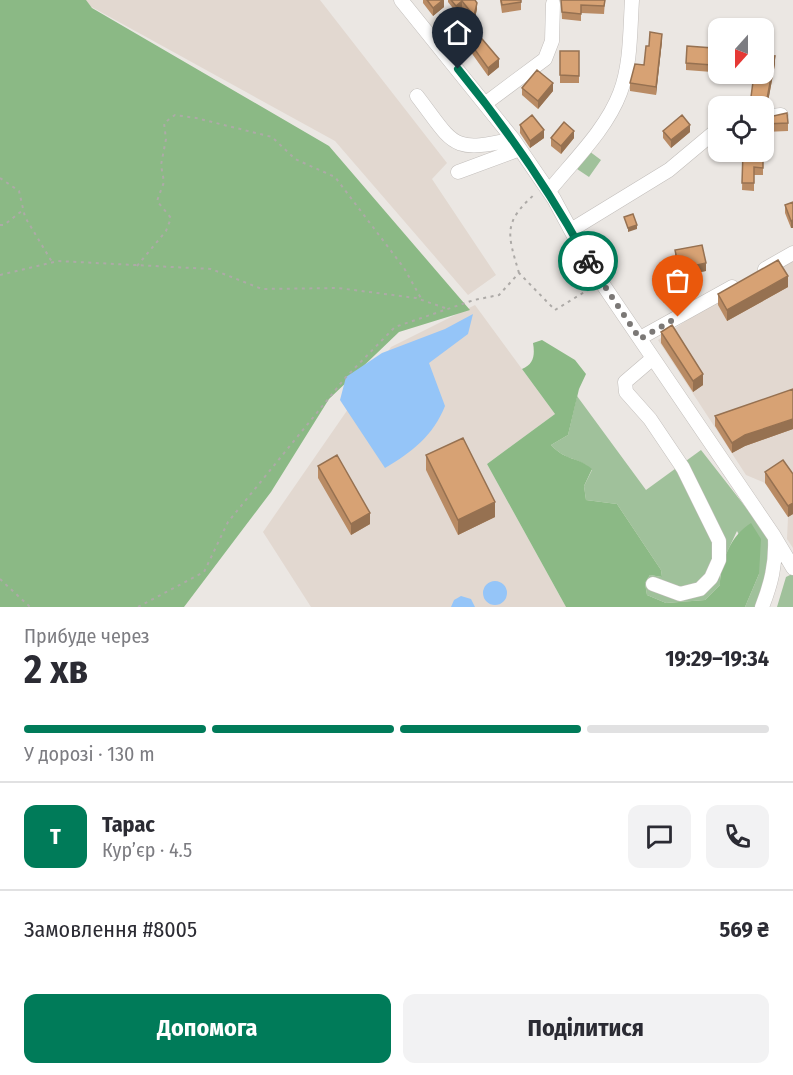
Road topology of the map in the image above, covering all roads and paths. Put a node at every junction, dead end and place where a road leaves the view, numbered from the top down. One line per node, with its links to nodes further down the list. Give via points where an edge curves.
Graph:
1 (401, 0): 5 (street)
2 (632, 0): 12 (street, via 620,92 598,130)
3 (553, 4): 5 (street, via 552,41 545,59)
4 (417, 96): 9 (street, via 447,135 461,146)
5 (486, 103): 9 (street)
6 (781, 115): 7 (street)
7 (774, 116)
8 (708, 137): 15 (street, via 669,170)
9 (516, 144): 10 (street); 12 (street)
10 (458, 172)
11 (0, 178): 13 (path, via 19,191)
12 (547, 188): 15 (street); 19 (path, via 512,218 508,234)
13 (23, 210): 14 (path); 17 (path)
14 (0, 225)
15 (571, 230): 21 (street)
16 (793, 253): 24 (street)
17 (52, 262): 18 (path); 20 (path)
18 (137, 266): 22 (path, via 211,269 262,289 338,288); 22 (path, via 166,231 171,218 157,201 164,182 164,123 175,115 272,137 295,159 335,177 404,268)
19 (519, 273): 21 (path, via 555,310); 23 (path, via 500,295)
20 (0, 275)
21 (602, 282): 24 (street)
22 (422, 300): 23 (path)
23 (448, 309): 31 (path, via 395,327 346,377 228,522 204,572)
24 (640, 339): 25 (street)
25 (653, 358): 26 (street); 29 (street, via 625,382 626,392 683,468 719,541 719,560 711,578 700,589 680,594)
26 (774, 536): 27 (street); 32 (street, via 776,561)
27 (793, 568)
28 (0, 579): 30 (path)
29 (653, 584)
30 (30, 607)
31 (138, 607)
32 (762, 607)

